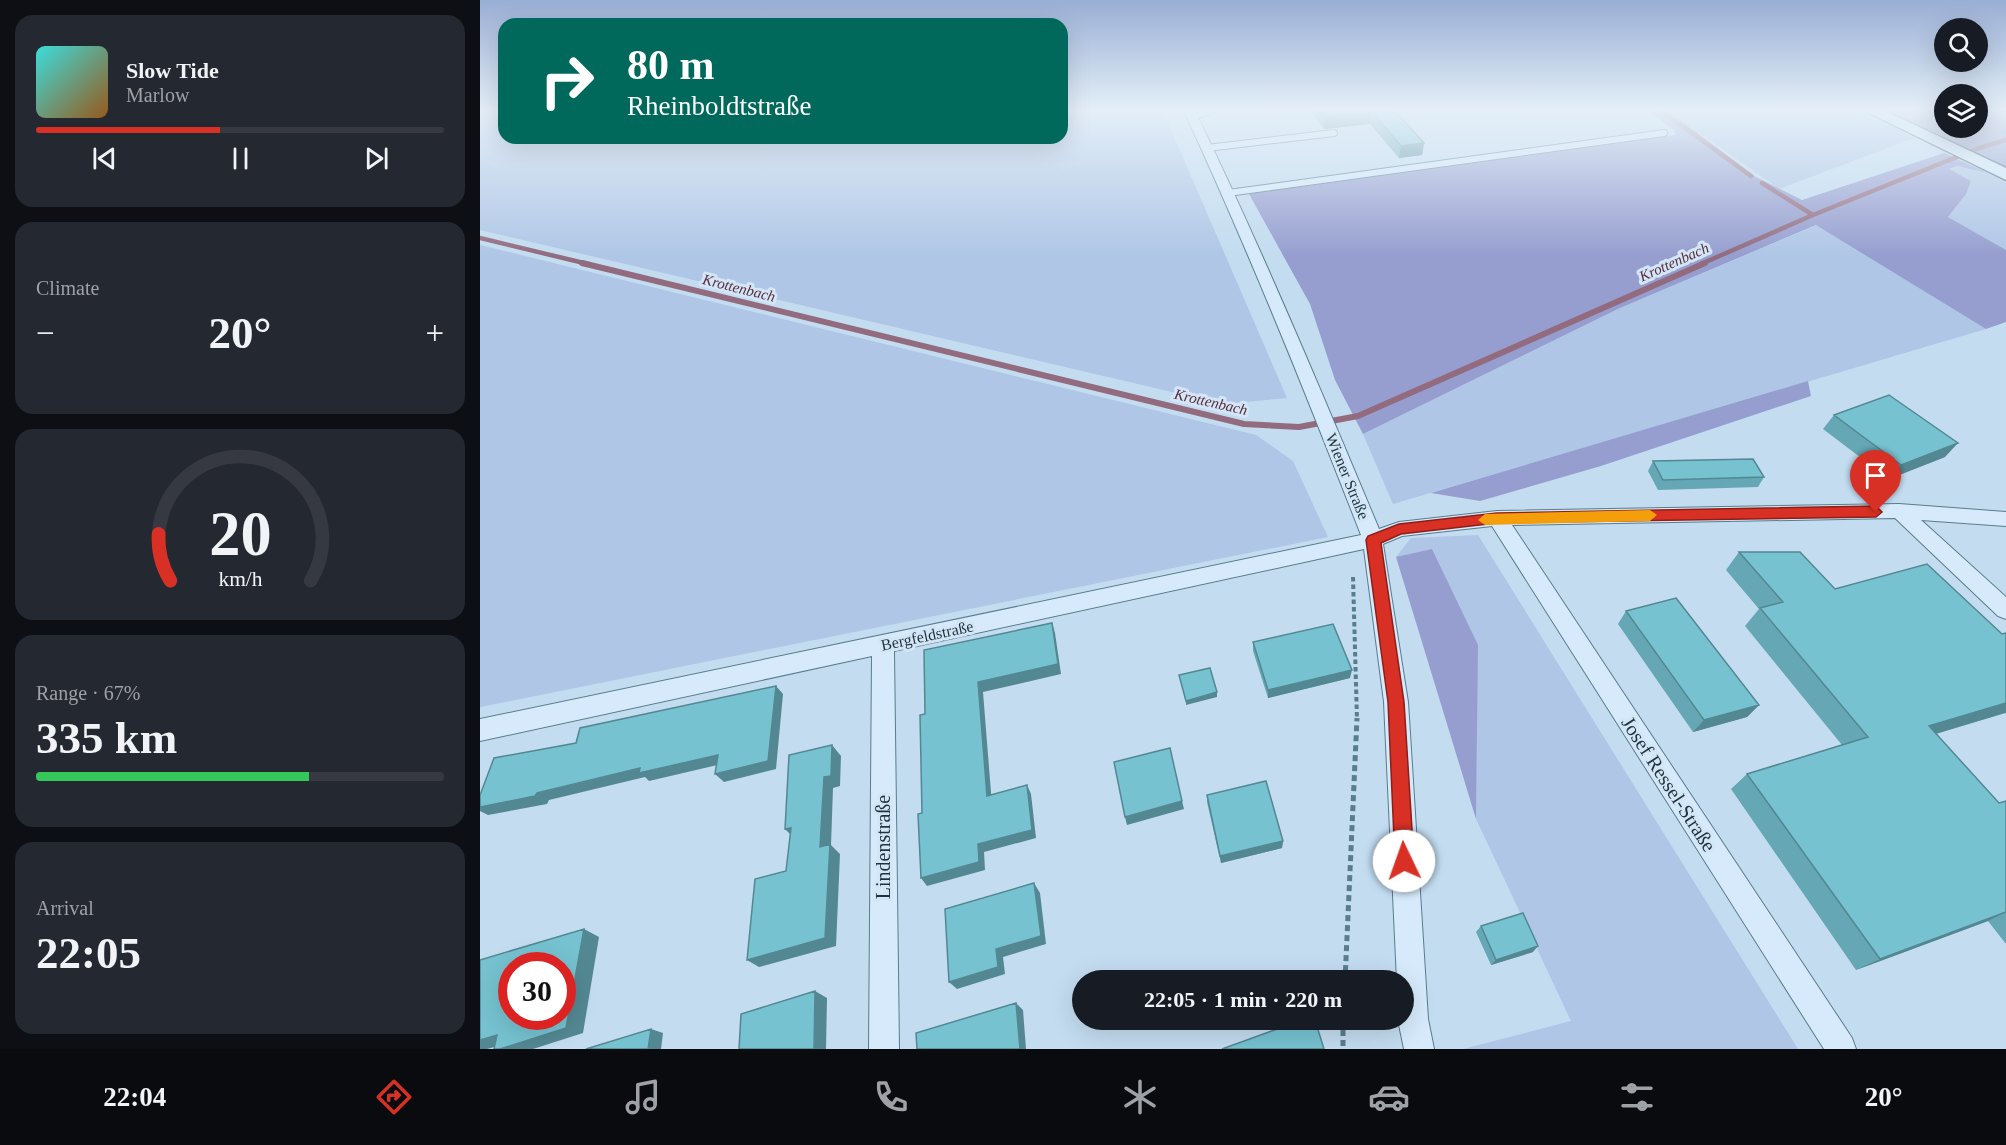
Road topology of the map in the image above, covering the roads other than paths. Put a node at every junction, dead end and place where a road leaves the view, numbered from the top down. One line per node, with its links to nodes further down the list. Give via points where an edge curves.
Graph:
1 (1212, 158): 5 (street, Wiener Straße)
2 (1483, 158): 5 (lane)
3 (1970, 158): 4 (main road)
4 (2006, 176)
5 (1228, 193): 9 (street, Wiener Straße)
6 (1899, 511): 7 (street, Bergfeldstraße); 8 (street, Bergfeldstraße); 10 (street)
7 (1497, 518): 9 (street, Bergfeldstraße, via 1399,529); 15 (street, Josef Ressel-Straße)
8 (2006, 519)
9 (1373, 540): 11 (street, Bergfeldstraße); 14 (street, Wiener Straße, via 1396,702 1413,1019)
10 (2006, 610)
11 (883, 644): 12 (street, Bergfeldstraße); 13 (street, Lindenstraße)
12 (480, 730)
13 (884, 1049)
14 (1419, 1049)
15 (1841, 1049)

